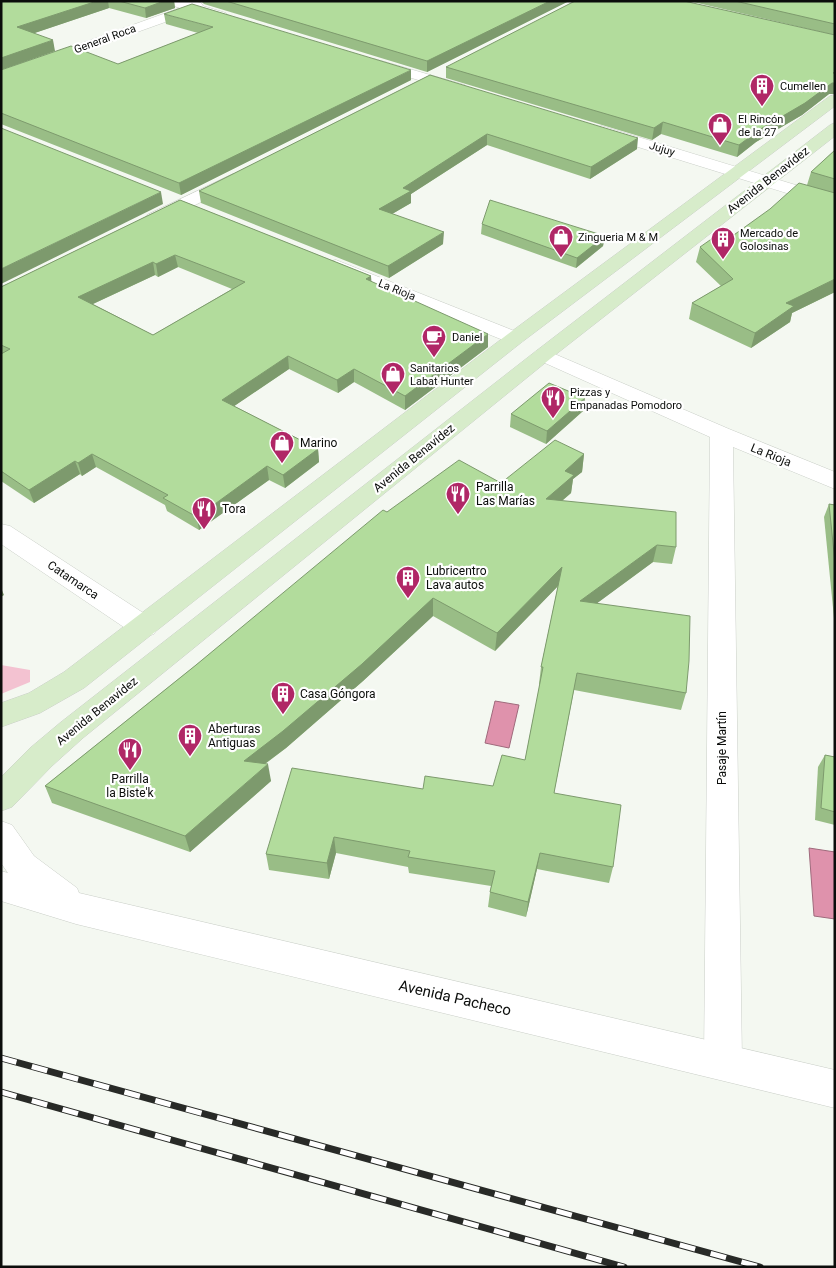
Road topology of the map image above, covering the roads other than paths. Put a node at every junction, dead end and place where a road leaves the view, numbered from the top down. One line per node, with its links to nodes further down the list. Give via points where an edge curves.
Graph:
1 (172, 1): 3 (street)
2 (209, 1): 3 (street, General Roca)
3 (192, 7): 4 (street); 7 (street, General Roca)
4 (230, 19)
5 (363, 59): 8 (street)
6 (446, 70): 8 (street)
7 (1, 77)
8 (429, 79): 9 (street); 10 (street)
9 (412, 88)
10 (476, 93)
11 (835, 99): 14 (main road, Avenida Benavídez)
12 (590, 128): 14 (street, Jujuy)
13 (835, 128): 16 (main road, Avenida Benavídez)
14 (737, 172): 16 (street, Jujuy); 23 (main road, Avenida Benavídez)
15 (244, 173): 19 (street)
16 (767, 182): 18 (street, Jujuy); 24 (main road, Avenida Benavídez)
17 (165, 196): 19 (street)
18 (835, 203)
19 (183, 204): 20 (street); 21 (street)
20 (201, 211)
21 (140, 225)
22 (319, 259): 23 (street, La Rioja)
23 (515, 338): 28 (main road, Avenida Benavídez)
24 (543, 355): 25 (street, La Rioja); 30 (main road, Avenida Benavídez, via 72,730)
25 (721, 434): 26 (street, La Rioja); 34 (street, Pasaje Martín)
26 (835, 481)
27 (1, 532): 28 (street, Catamarca)
28 (144, 627): 29 (main road, Avenida Benavídez, via 44,699)
29 (1, 715)
30 (1, 798)
31 (1, 835): 33 (street, via 22,866)
32 (1, 886): 33 (street, Avenida Pacheco)
33 (76, 908): 34 (street, Avenida Pacheco)
34 (723, 1061): 35 (street, Avenida Pacheco)
35 (835, 1089)

